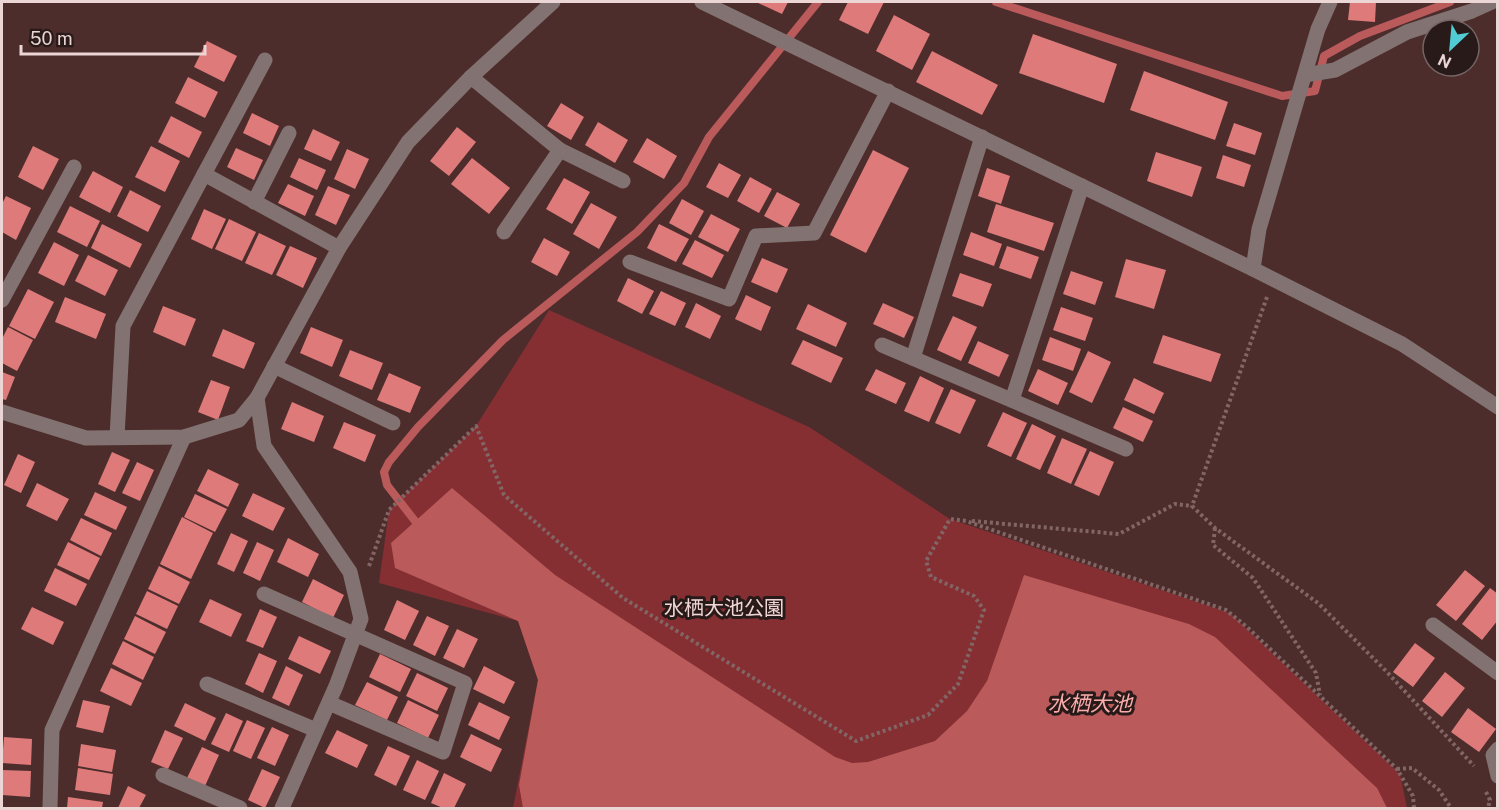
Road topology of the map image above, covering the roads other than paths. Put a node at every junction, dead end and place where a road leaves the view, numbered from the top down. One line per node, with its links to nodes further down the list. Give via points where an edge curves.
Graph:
1 (554, 2): 7 (street)
2 (702, 2): 8 (street)
3 (1330, 2): 6 (street)
4 (1492, 2): 6 (street, via 1407,32 1335,70)
5 (265, 60): 13 (street)
6 (1305, 75): 20 (street, via 1259,229)
7 (471, 77): 11 (street); 18 (street, via 408,142)
8 (888, 91): 10 (street); 19 (street, via 814,233 756,236 729,299)
9 (289, 133): 16 (street)
10 (982, 137): 15 (street); 23 (street)
11 (560, 150): 14 (street); 17 (street)
12 (74, 167): 21 (street)
13 (204, 174): 16 (street); 30 (street, via 123,326)
14 (623, 181)
15 (1082, 186): 20 (street); 26 (street)
16 (254, 202): 18 (street)
17 (504, 232)
18 (339, 248): 24 (street)
19 (630, 262)
20 (1253, 269): 27 (street, via 1402,344)
21 (2, 300)
22 (882, 345): 23 (street)
23 (912, 358): 26 (street)
24 (274, 366): 25 (street); 29 (street)
25 (257, 398): 31 (street, via 239,420); 35 (street, via 264,446 350,573 361,619)
26 (1012, 400): 32 (street)
27 (1497, 408)
28 (2, 412): 30 (street, via 86,438)
29 (393, 423)
30 (117, 437): 31 (street)
31 (184, 437): 43 (street, via 52,730)
32 (1126, 449)
33 (264, 594): 35 (street)
34 (1433, 625): 36 (street)
35 (355, 635): 38 (street); 38 (street, via 465,682 443,752)
36 (1497, 674)
37 (207, 684): 39 (street)
38 (329, 703): 39 (street)
39 (316, 730): 45 (street)
40 (1497, 749): 42 (street, via 1493,755)
41 (163, 775): 44 (street)
42 (1497, 776)
43 (50, 808)
44 (240, 808)
45 (282, 808)

